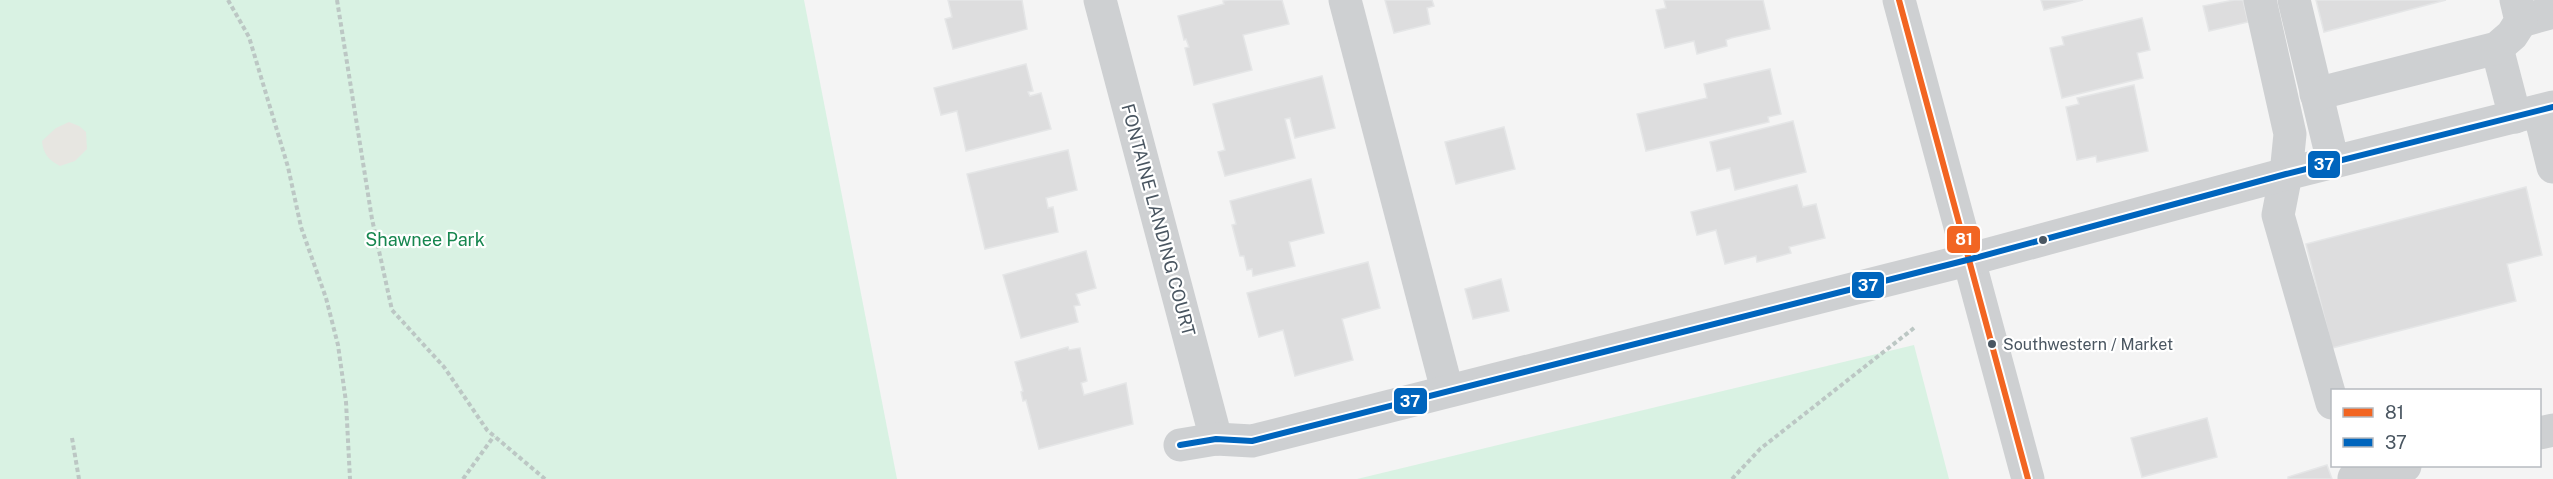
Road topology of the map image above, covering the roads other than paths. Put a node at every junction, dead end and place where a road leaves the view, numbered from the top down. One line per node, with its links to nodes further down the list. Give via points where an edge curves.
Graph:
1 (1100, 0): 17 (street, FONTAINE LANDING COURT)
2 (1345, 0): 15 (street)
3 (1899, 0): 14 (street)
4 (2260, 0): 13 (street, via 2290,134)
5 (2294, 0): 9 (street)
6 (2519, 11): 7 (street); 8 (street, via 2512,35)
7 (2553, 12)
8 (2497, 48): 9 (street); 10 (street)
9 (2316, 94): 11 (street)
10 (2536, 112): 11 (street); 12 (street)
11 (2332, 162): 13 (street)
12 (2553, 167)
13 (2286, 174): 14 (street); 16 (street, via 2278,215)
14 (1971, 259): 15 (street); 21 (street)
15 (1447, 390): 17 (street, via 1252,441)
16 (2331, 400)
17 (1216, 439): 18 (street)
18 (1180, 445)
19 (2393, 467): 20 (street)
20 (2353, 474)
21 (2028, 479)

